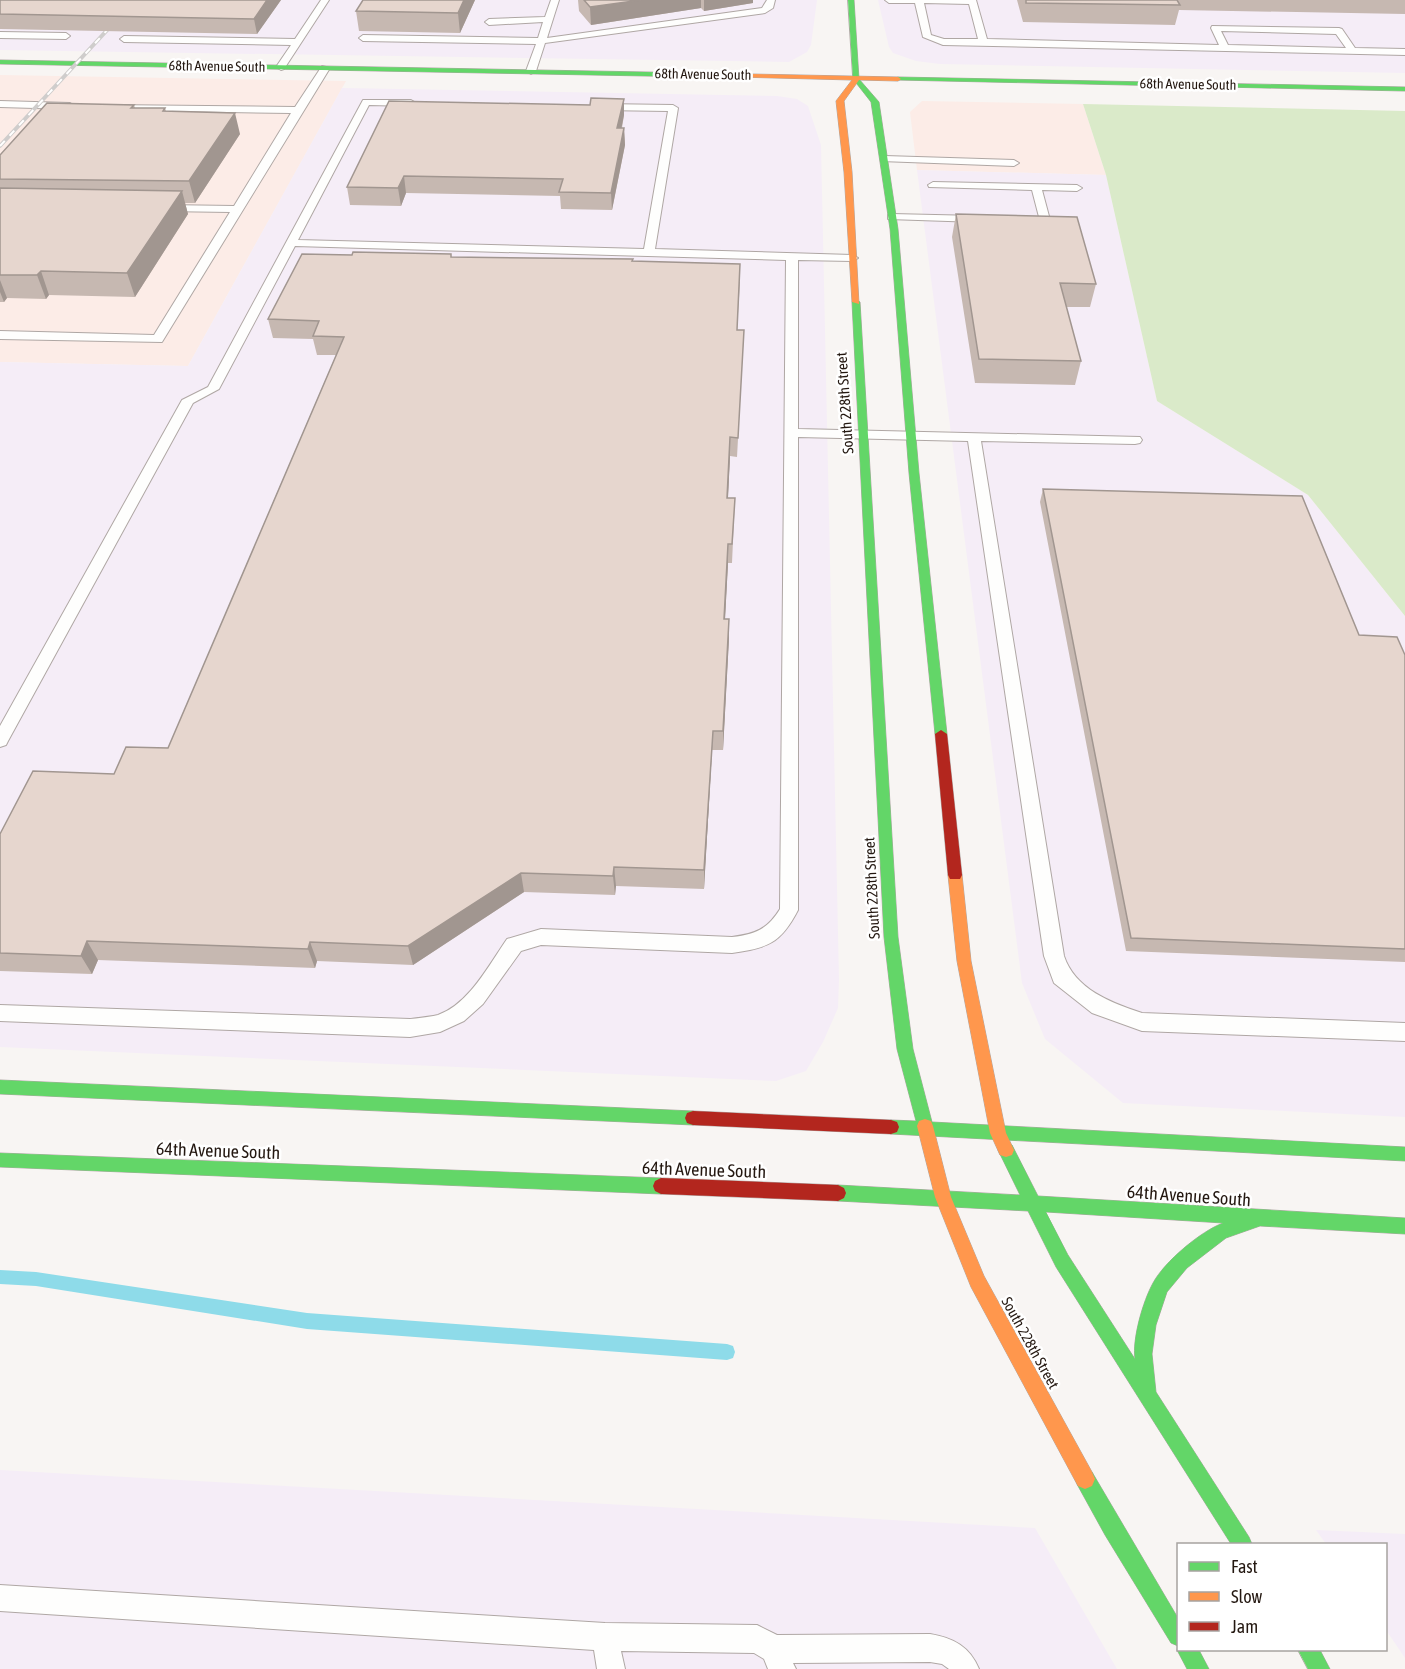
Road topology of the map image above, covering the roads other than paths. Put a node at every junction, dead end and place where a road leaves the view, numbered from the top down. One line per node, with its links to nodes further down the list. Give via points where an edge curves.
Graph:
1 (325, 0): 15 (lane)
2 (555, 0): 8 (lane)
3 (771, 0): 14 (lane, via 765,10)
4 (851, 0): 24 (main road)
5 (888, 0): 6 (lane)
6 (919, 1): 7 (lane); 16 (lane, via 927,37 943,42)
7 (972, 1): 16 (lane)
8 (549, 18): 9 (lane); 14 (lane)
9 (489, 22)
10 (0, 35): 11 (lane)
11 (66, 36)
12 (363, 38): 14 (lane)
13 (124, 39): 15 (lane)
14 (541, 41): 23 (lane)
15 (297, 42): 21 (lane)
16 (983, 42): 17 (lane)
17 (1225, 48): 18 (lane); 18 (lane, via 1215,28 1339,31)
18 (1352, 51): 19 (lane)
19 (1405, 52)
20 (0, 62): 21 (main road, 68th Avenue South)
21 (281, 67): 22 (main road, 68th Avenue South)
22 (325, 68): 23 (main road, 68th Avenue South); 31 (lane)
23 (531, 71): 24 (main road, 68th Avenue South)
24 (856, 78): 25 (main road, 68th Avenue South); 32 (main road, via 875,102); 46 (main road, South 228th Street, via 840,101)
25 (1405, 88)
26 (0, 104): 28 (lane)
27 (425, 104): 43 (lane, via 366,102)
28 (86, 106)
29 (98, 106): 31 (lane)
30 (590, 107): 44 (lane, via 673,108)
31 (298, 110): 39 (lane)
32 (885, 159): 33 (lane); 40 (main road)
33 (1014, 163)
34 (933, 185): 37 (lane)
35 (1036, 187): 36 (lane); 37 (lane); 42 (lane, via 1045,220)
36 (1077, 188)
37 (969, 202): 40 (lane); 41 (lane)
38 (154, 208): 39 (lane)
39 (238, 209): 47 (lane, via 158,339)
40 (892, 217): 50 (main road)
41 (993, 219)
42 (1014, 220)
43 (291, 243): 44 (lane); 53 (lane, via 213,389 188,400)
44 (649, 253): 45 (lane)
45 (792, 256): 46 (lane); 48 (lane)
46 (852, 258): 49 (main road, South 228th Street)
47 (0, 335)
48 (792, 433): 49 (lane); 54 (lane, via 789,910 778,931 758,942 732,945 541,937 514,945 476,998 457,1015 440,1023 410,1028)
49 (864, 435): 50 (lane); 57 (main road, South 228th Street, via 891,937 905,1049)
50 (912, 435): 51 (lane); 58 (main road, via 964,962)
51 (974, 437): 52 (lane); 55 (lane, via 1052,944 1061,977 1099,1007 1142,1022)
52 (1135, 440)
53 (0, 741)
54 (0, 1013)
55 (1405, 1032)
56 (0, 1087): 57 (main road)
57 (924, 1129): 58 (main road); 61 (main road, South 228th Street)
58 (998, 1133): 59 (main road); 62 (main road)
59 (1405, 1154)
60 (0, 1160): 61 (main road, 64th Avenue South)
61 (943, 1197): 62 (main road, 64th Avenue South); 68 (main road, South 228th Street, via 977,1281 1112,1528)
62 (1031, 1202): 63 (main road, 64th Avenue South); 65 (main road, via 1062,1260)
63 (1262, 1219): 64 (main road, 64th Avenue South); 65 (main road, via 1221,1232 1181,1262 1160,1287 1147,1325 1143,1354)
64 (1405, 1226)
65 (1149, 1398): 66 (main road)
66 (1241, 1543)
67 (0, 1598): 69 (lane)
68 (1177, 1633)
69 (605, 1637): 72 (lane, via 757,1638); 73 (lane)
70 (1188, 1651): 75 (main road)
71 (1309, 1651): 76 (main road)
72 (778, 1659): 74 (lane, via 930,1648 948,1651)
73 (611, 1669)
74 (965, 1669)
75 (1199, 1669)
76 (1320, 1669)

